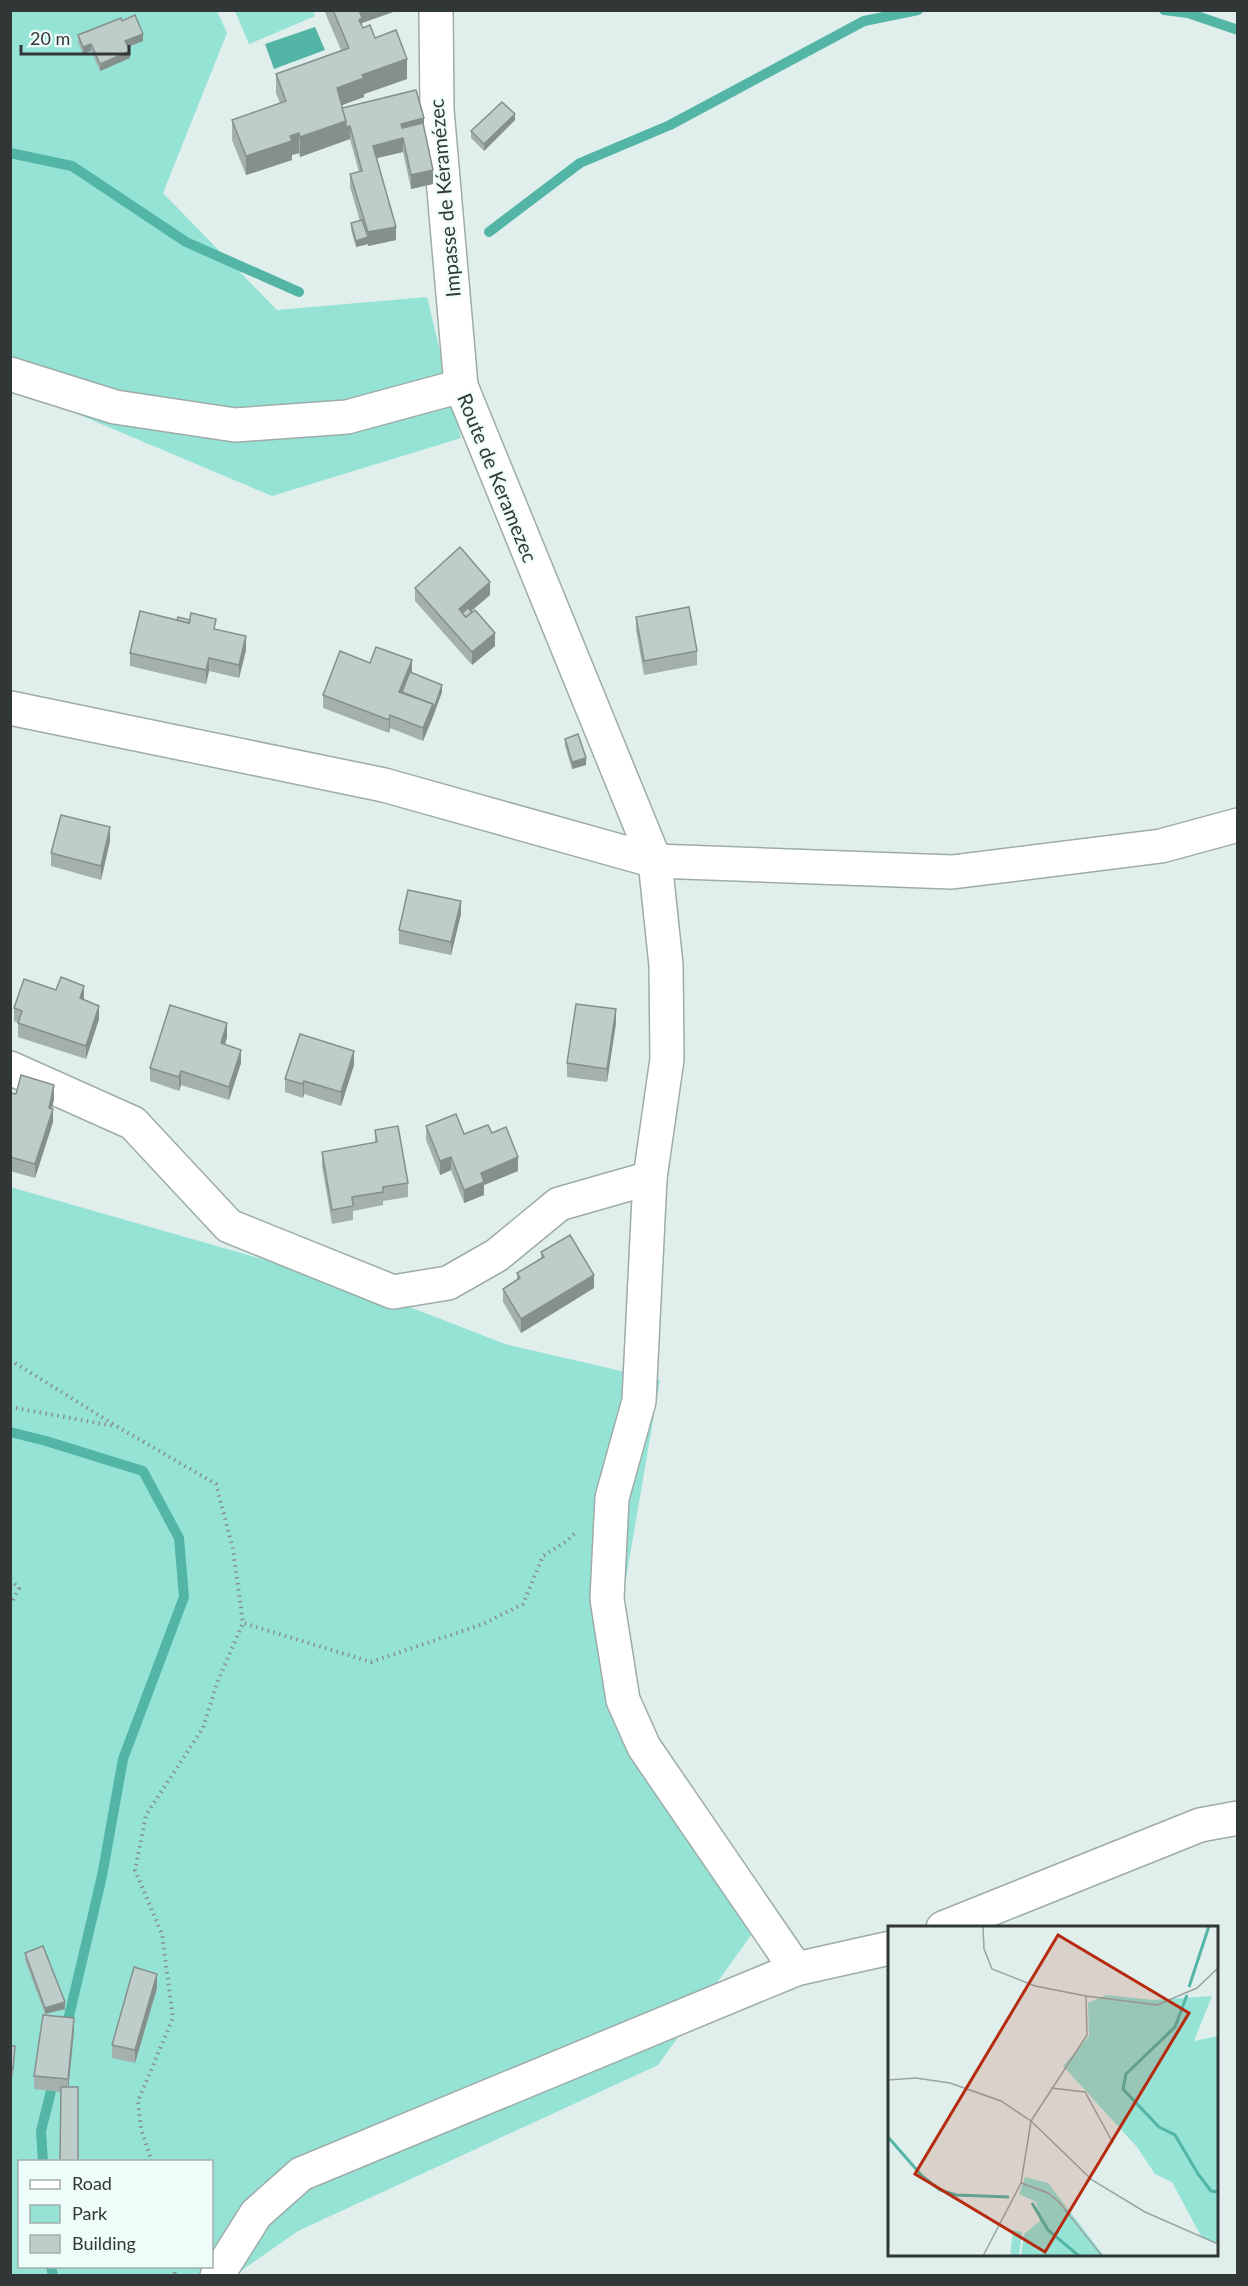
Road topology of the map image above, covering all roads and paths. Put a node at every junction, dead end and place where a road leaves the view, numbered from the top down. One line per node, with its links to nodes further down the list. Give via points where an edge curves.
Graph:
1 (436, 10): 3 (street, Impasse de Kéramézec, via 437,110)
2 (10, 374): 3 (street, Route de Keramezec, via 115,407 235,425 346,417)
3 (461, 386): 6 (street, Route de Keramezec)
4 (10, 708): 6 (street, via 384,785)
5 (1238, 825): 6 (street, via 1161,846 952,872)
6 (655, 861): 8 (street, Route de Keramezec, via 666,965 667,1059)
7 (10, 1068): 8 (street, via 133,1123 229,1226 393,1292 448,1282 497,1255 559,1204)
8 (650, 1178): 12 (street, Route de Keramezec, via 639,1401)
9 (10, 1360): 11 (path)
10 (10, 1407): 11 (path)
11 (118, 1427): 15 (path, via 216,1484 233,1549)
12 (612, 1498): 15 (path, via 567,1541 543,1556 523,1604 483,1624 393,1655 371,1662); 19 (street, Route de Keramezec, via 607,1599 623,1700 644,1747)
13 (10, 1580): 14 (path, via 18,1588)
14 (10, 1606)
15 (243, 1623): 20 (path, via 202,1728 146,1815 135,1870 162,1934 173,2018 138,2101 141,2129)
16 (1238, 1818): 17 (street, via 1200,1825)
17 (948, 1926)
18 (888, 1948): 19 (street)
19 (796, 1969): 21 (street, via 301,2174 256,2214)
20 (151, 2160)
21 (217, 2276)

